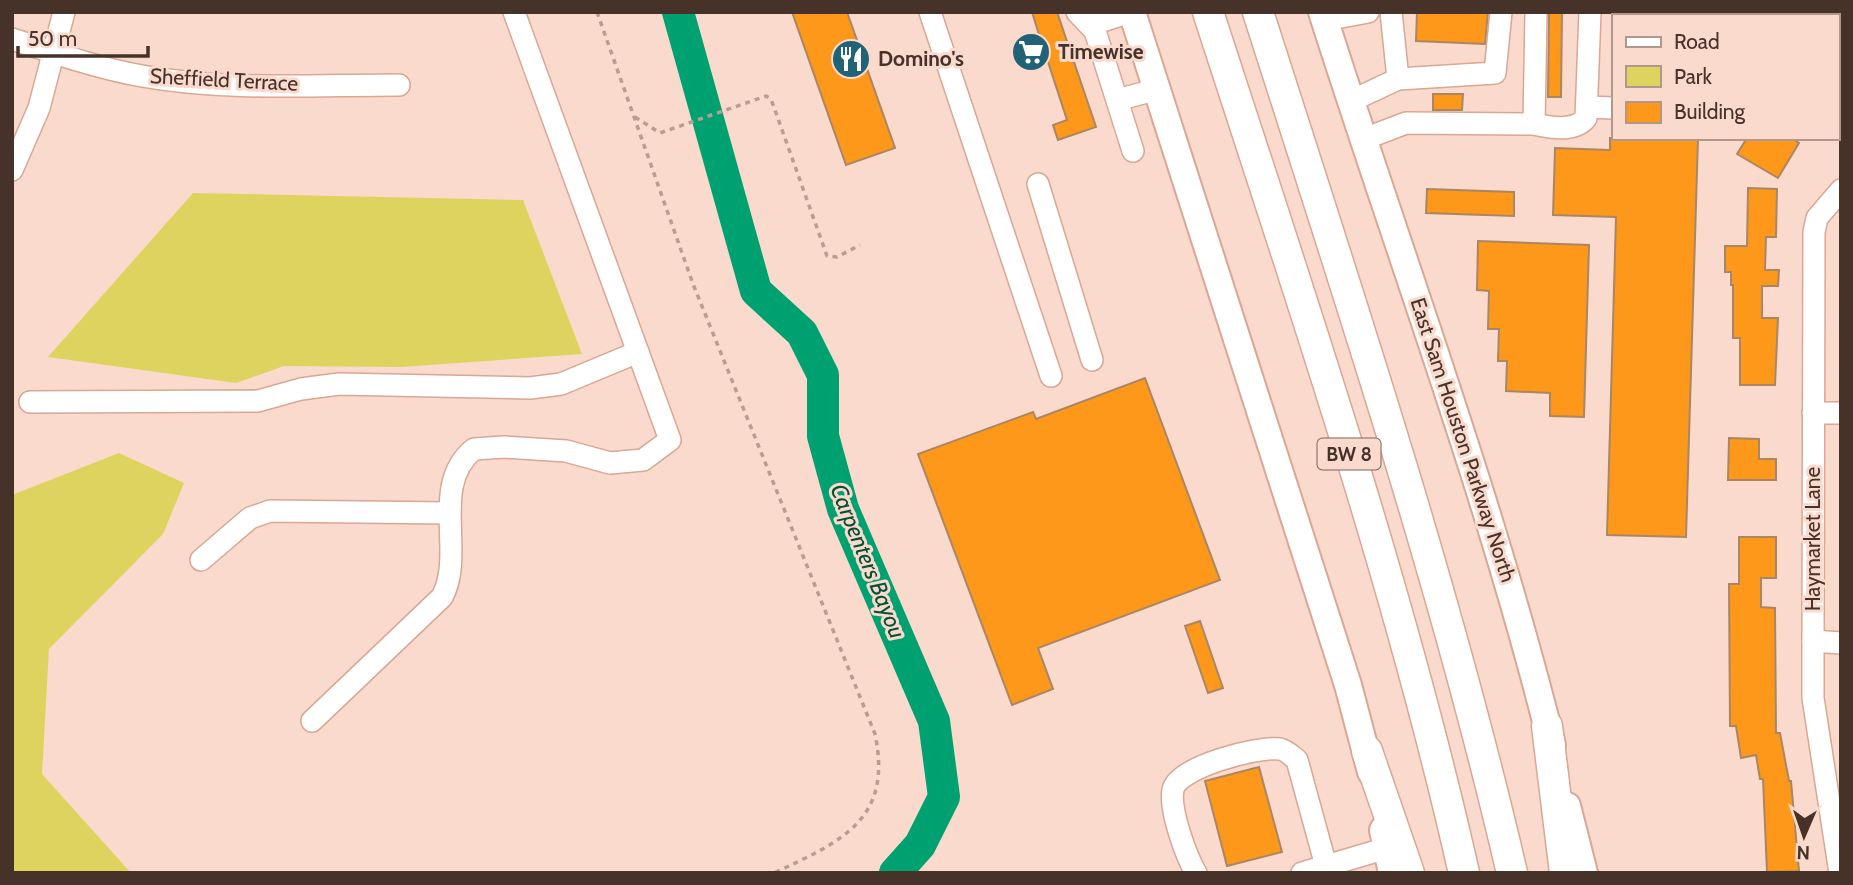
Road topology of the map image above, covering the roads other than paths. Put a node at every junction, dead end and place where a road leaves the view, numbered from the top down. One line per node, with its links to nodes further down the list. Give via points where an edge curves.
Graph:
1 (64, 12): 15 (street)
2 (514, 12): 29 (street)
3 (930, 12): 31 (street)
4 (1258, 12): 48 (highway, BW 8, via 1401,460)
5 (1368, 12): 11 (street)
6 (1391, 12): 16 (street)
7 (1501, 12): 16 (street, via 1495,73)
8 (1536, 12): 23 (street)
9 (1590, 12): 21 (street)
10 (1133, 13): 12 (street); 18 (main road)
11 (1323, 16): 20 (main road, East Sam Houston Parkway North)
12 (1083, 19): 19 (street, via 1095,31)
13 (1212, 26): 47 (highway, BW 8, via 1371,527)
14 (12, 39): 15 (street, Sheffield Terrace)
15 (53, 52): 17 (street, Sheffield Terrace, via 106,69 206,83); 26 (street, via 39,108)
16 (1398, 79): 20 (street)
17 (400, 85)
18 (1158, 89): 19 (street); 41 (main road)
19 (1117, 100): 25 (street)
20 (1352, 101): 24 (main road, East Sam Houston Parkway North)
21 (1588, 107): 22 (street); 23 (street, via 1581,125)
22 (1612, 108)
23 (1534, 124): 24 (street, via 1406,123)
24 (1364, 139): 40 (main road, East Sam Houston Parkway North, via 1461,425)
25 (1133, 151)
26 (12, 170)
27 (1038, 184): 30 (street)
28 (1841, 190): 33 (street, Haymarket Lane, via 1825,205 1814,232)
29 (638, 352): 32 (street, via 561,384 530,388 339,384 258,401); 35 (street, via 670,440 643,460 610,463 566,451 474,449 457,469)
30 (1092, 360)
31 (1051, 376)
32 (30, 402)
33 (1814, 413): 34 (street); 37 (street, Haymarket Lane)
34 (1841, 413)
35 (449, 513): 36 (street, via 270,511 250,519); 39 (street, via 450,582 442,597)
36 (201, 560)
37 (1812, 641): 38 (street); 51 (street, Haymarket Lane, via 1813,698)
38 (1841, 643)
39 (312, 721)
40 (1547, 726): 49 (highway); 50 (main road, East Sam Houston Parkway North)
41 (1367, 751): 42 (main road); 46 (highway)
42 (1389, 860): 43 (street)
43 (1326, 866): 44 (street, via 1297,760 1283,749 1268,748 1194,768 1178,779 1173,800); 45 (street)
44 (1196, 873)
45 (1302, 873)
46 (1409, 873)
47 (1464, 873)
48 (1512, 873)
49 (1564, 873)
50 (1584, 873)
51 (1840, 873)

